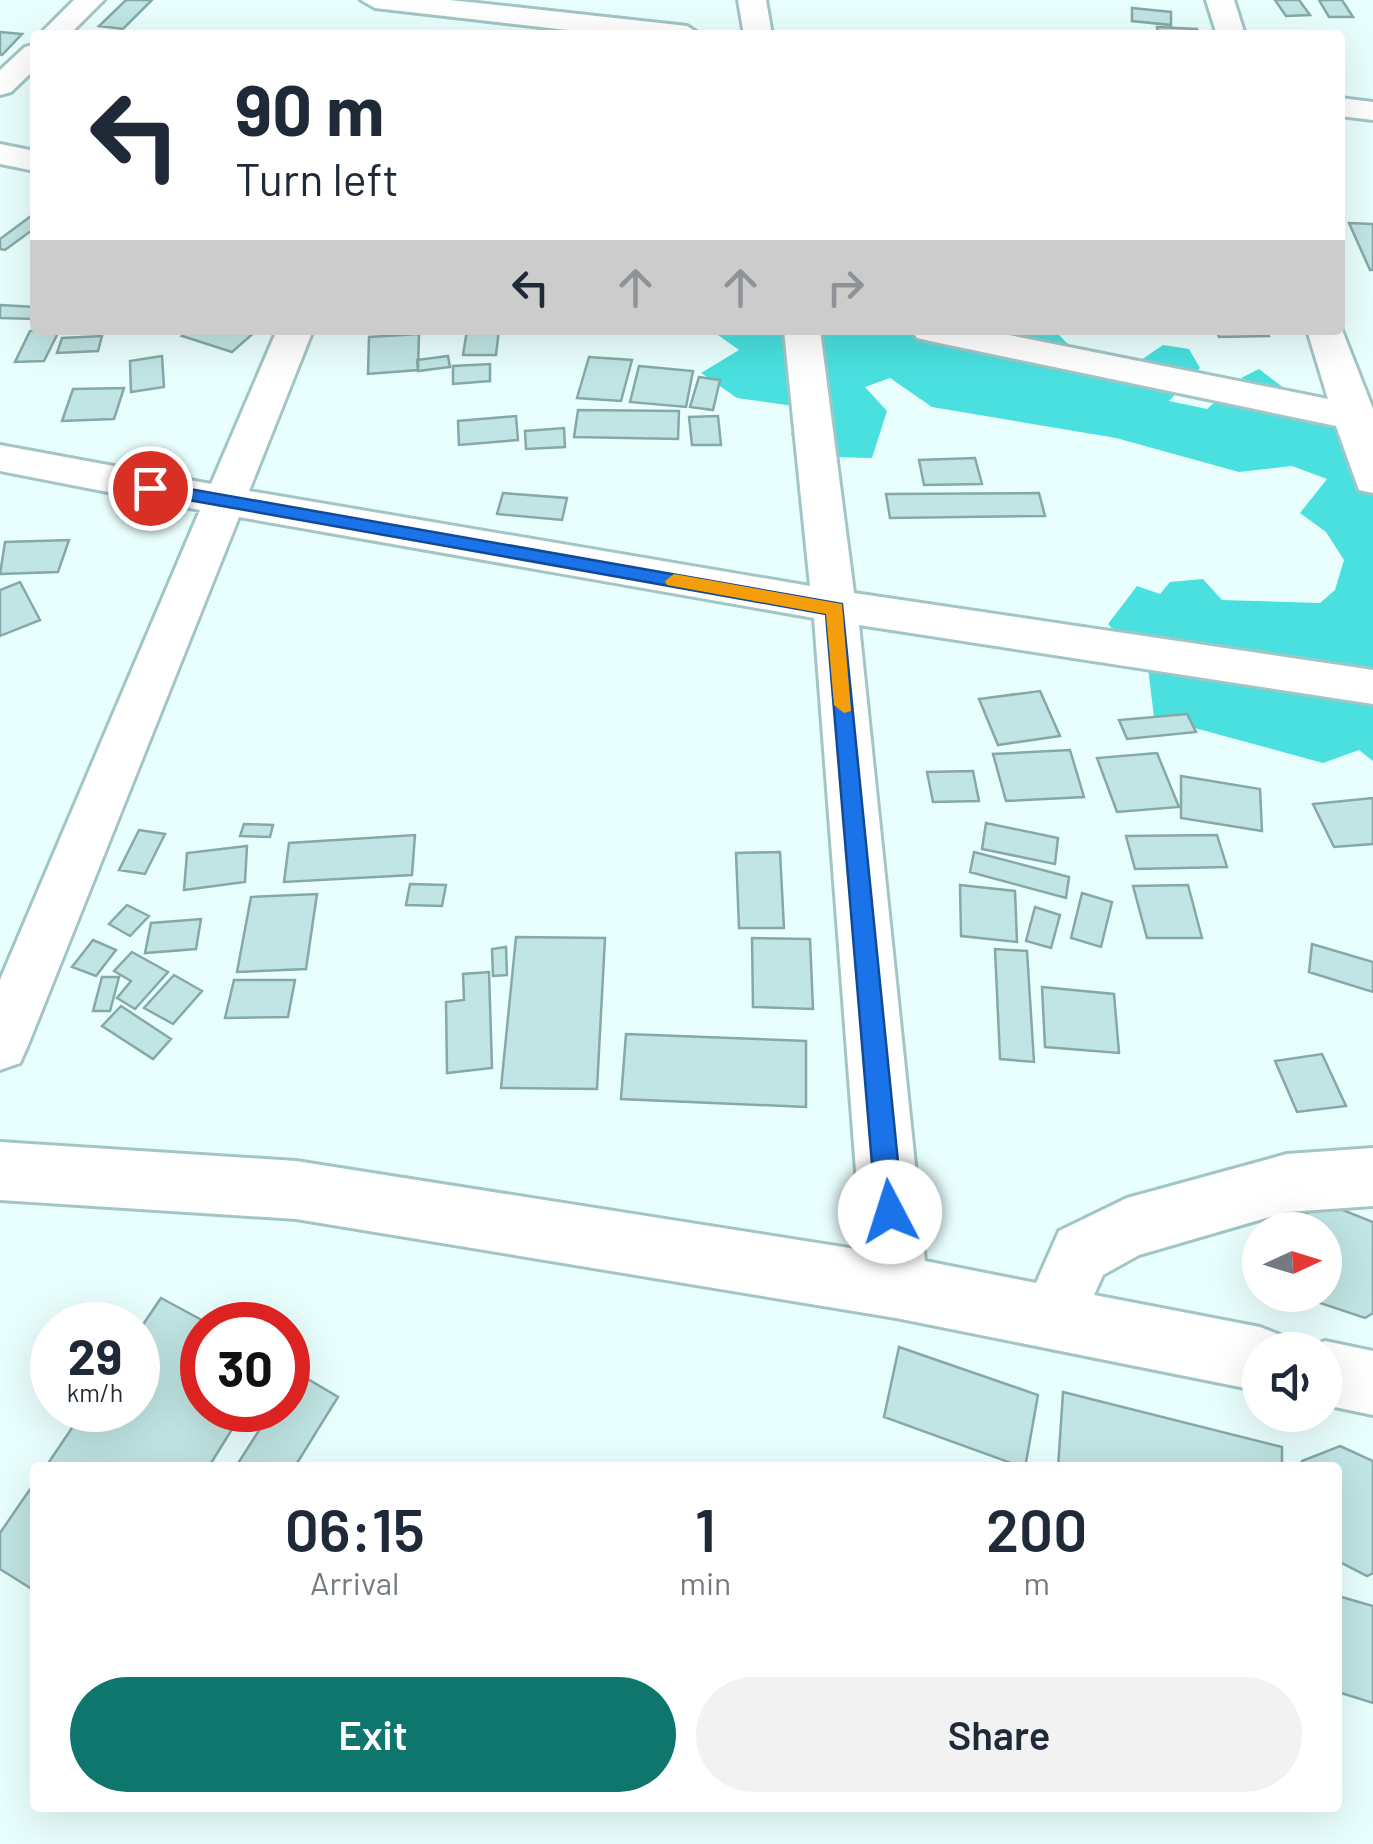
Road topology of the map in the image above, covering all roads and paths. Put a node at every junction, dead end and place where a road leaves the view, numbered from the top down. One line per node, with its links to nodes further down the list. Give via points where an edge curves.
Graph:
1 (90, 0): 6 (street)
2 (374, 0): 5 (street)
3 (752, 0): 9 (street)
4 (1220, 0): 10 (street)
5 (435, 3): 7 (street); 8 (street)
6 (58, 30)
7 (425, 30)
8 (648, 30)
9 (757, 30)
10 (1229, 30)
11 (30, 57): 12 (street)
12 (0, 86)
13 (1345, 107): 14 (street)
14 (1373, 110)
15 (0, 154): 16 (street)
16 (30, 160)
17 (293, 335): 24 (street)
18 (802, 335): 25 (street)
19 (955, 335): 21 (street)
20 (1327, 335): 21 (street)
21 (1363, 418): 23 (street)
22 (0, 458): 24 (street)
23 (1373, 480)
24 (226, 502): 25 (street); 27 (street)
25 (835, 609): 26 (street); 30 (street)
26 (1373, 687)
27 (0, 1045)
28 (0, 1171): 30 (street, via 296,1190)
29 (1373, 1176): 31 (street, via 1287,1182 1128,1228 1081,1253)
30 (896, 1287): 31 (street)
31 (1054, 1316): 32 (street)
32 (1242, 1355)
33 (1342, 1376): 34 (street)
34 (1373, 1383)

